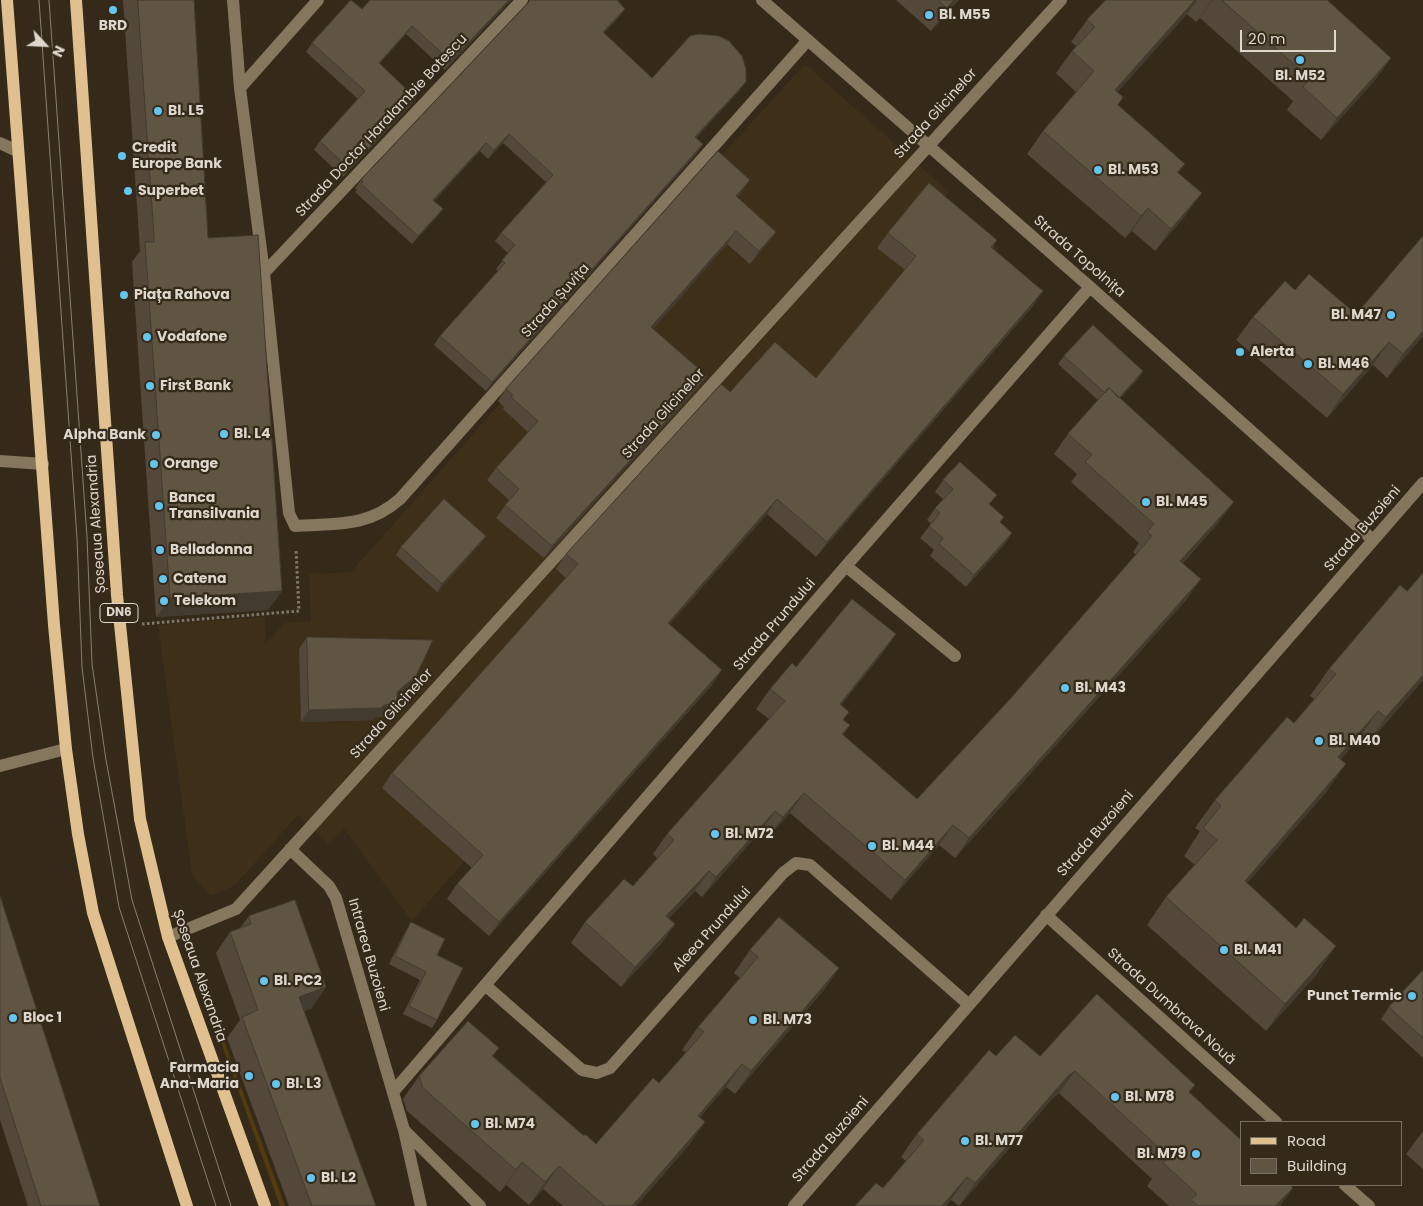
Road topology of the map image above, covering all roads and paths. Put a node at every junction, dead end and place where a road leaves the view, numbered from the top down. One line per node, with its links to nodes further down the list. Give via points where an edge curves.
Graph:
1 (6, 0): 12 (main road)
2 (76, 0): 21 (main road, Șoseaua Alexandria / DN6)
3 (233, 0): 9 (street)
4 (318, 0): 9 (street)
5 (522, 0): 13 (street, Strada Doctor Haralambie Botescu)
6 (762, 0): 8 (street, Strada Topolnița)
7 (1061, 0): 11 (street, Strada Glicinelor)
8 (808, 40): 11 (street, Strada Topolnița); 18 (street, Strada Șuvița, via 400,499 386,511 366,520)
9 (240, 88): 13 (street)
10 (0, 143): 12 (street)
11 (928, 145): 14 (street, Strada Topolnița); 25 (street, Strada Glicinelor)
12 (17, 151): 16 (main road)
13 (264, 273): 18 (street, via 289,513)
14 (1090, 286): 19 (street, Strada Topolnița); 20 (street, Strada Prundului)
15 (0, 461): 16 (street)
16 (43, 464): 23 (main road)
17 (1423, 483): 19 (street, Strada Buzoieni)
18 (295, 526): 21 (path, via 299,611)
19 (1373, 540): 26 (street, Strada Buzoieni)
20 (846, 566): 22 (street); 28 (street, Strada Prundului)
21 (120, 626): 27 (main road, Șoseaua Alexandria / DN6, via 140,819)
22 (955, 656)
23 (66, 749): 24 (street); 36 (main road, via 93,913)
24 (0, 766)
25 (290, 849): 27 (street, via 236,909); 30 (street, Intrarea Buzoieni, via 329,886 336,898)
26 (1046, 915): 29 (street, Strada Buzoieni); 31 (street, Strada Dumbrava Nouă)
27 (168, 937): 37 (main road, Șoseaua Alexandria / DN6)
28 (485, 985): 29 (street, Aleea Prundului, via 582,1070 597,1073 610,1068 783,873 796,863 810,865); 30 (street, Strada Prundului)
29 (968, 1004): 39 (street, Strada Buzoieni)
30 (393, 1092): 32 (street, Intrarea Buzoieni)
31 (1275, 1121)
32 (404, 1130): 34 (street, Intrarea Buzoieni); 38 (street)
33 (1346, 1186): 35 (street)
34 (420, 1203)
35 (1366, 1205)
36 (187, 1206)
37 (265, 1206)
38 (480, 1206)
39 (794, 1206)

